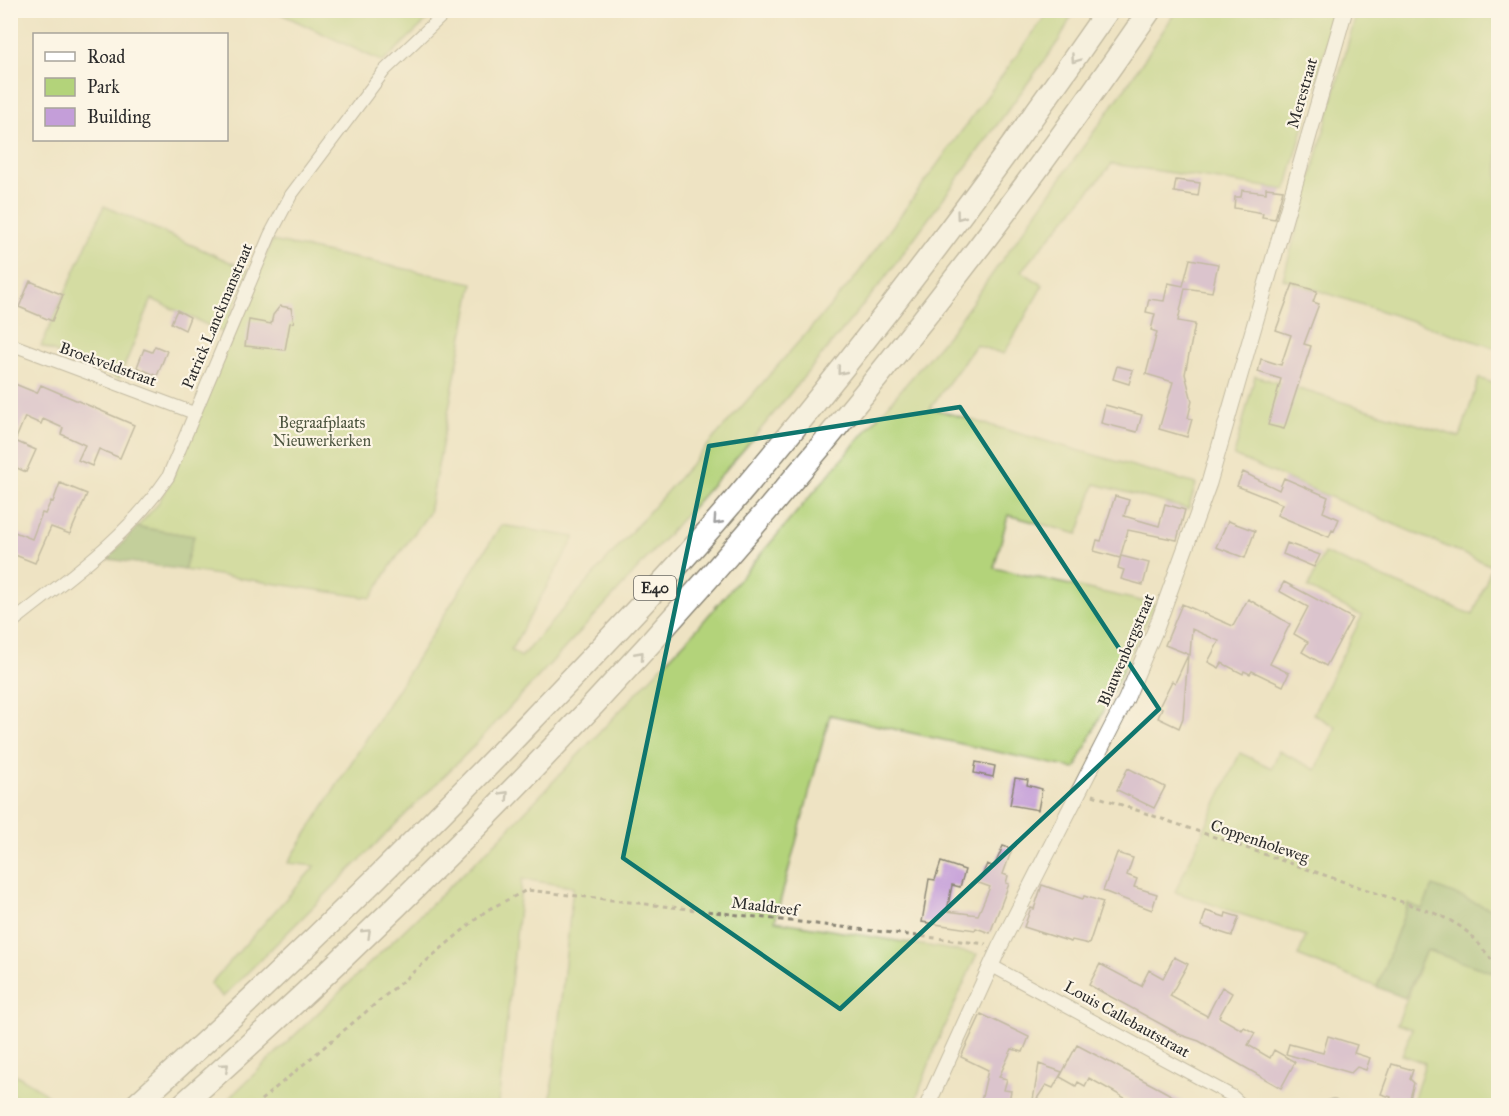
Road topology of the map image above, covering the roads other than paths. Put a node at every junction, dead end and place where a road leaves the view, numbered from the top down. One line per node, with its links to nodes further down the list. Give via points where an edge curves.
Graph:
1 (448, 10): 7 (street, Patrick Lanckmanstraat, via 384,71 291,195)
2 (1108, 10): 10 (highway, E40, one-way to 10, via 1043,105 872,333 726,511 406,852 255,998)
3 (1150, 10): 11 (highway, E40, one-way to 3, via 275,1023 431,872 610,687 748,534 897,356 1072,124)
4 (1345, 10): 5 (street, Merestraat)
5 (1294, 185): 9 (street, Blauwenbergstraat, via 1187,548 1126,699)
6 (10, 344): 7 (street, Broekveldstraat)
7 (194, 413): 8 (street, Patrick Lanckmanstraat, via 168,477 152,500 89,565)
8 (10, 624)
9 (992, 966): 12 (street, Blauwenbergstraat); 13 (street, Louis Callebautstraat, via 1232,1096)
10 (135, 1106)
11 (181, 1106)
12 (927, 1106)
13 (1243, 1106)

